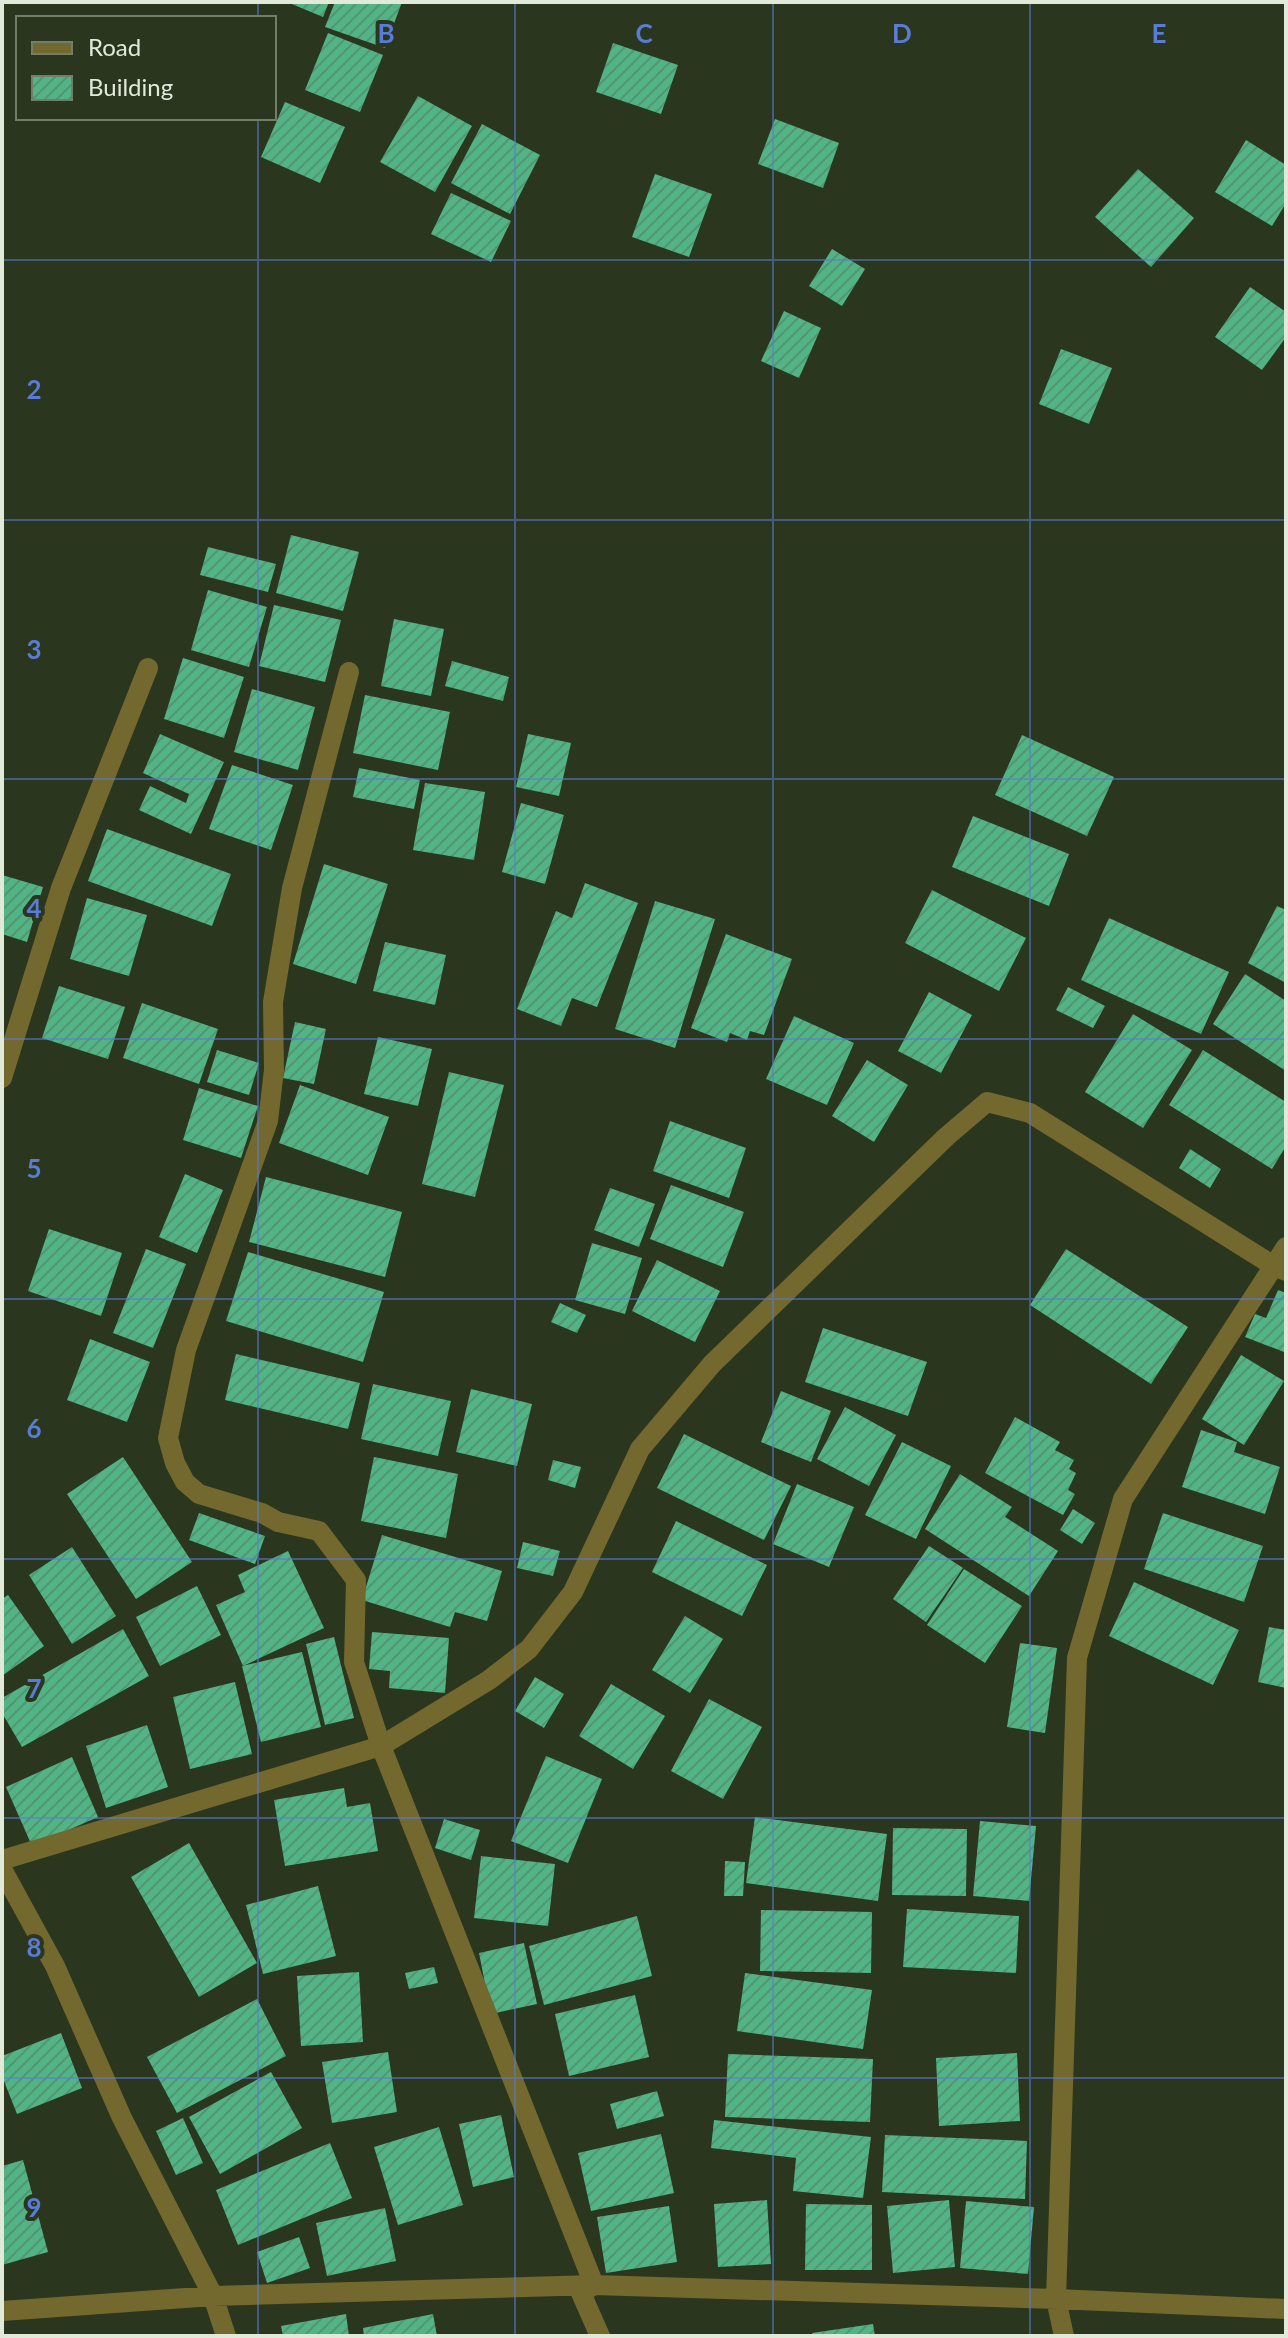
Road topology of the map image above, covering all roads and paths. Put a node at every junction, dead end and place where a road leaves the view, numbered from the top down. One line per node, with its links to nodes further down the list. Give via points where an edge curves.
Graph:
1 (148, 668): 3 (street, via 61,888)
2 (349, 672): 6 (street, via 292,888 273,1002 268,1121 186,1350 168,1438 185,1482 199,1494 319,1531 356,1580 354,1662)
3 (2, 1078)
4 (1286, 1247): 5 (street)
5 (1280, 1268): 6 (street, via 1030,1113 987,1102 712,1364 640,1449 573,1592 529,1649 489,1680); 11 (street, via 1123,1499 1077,1658)
6 (381, 1746): 7 (street); 9 (street)
7 (2, 1860)
8 (2, 1869): 10 (street, via 55,1966 122,2118)
9 (594, 2285): 10 (street); 11 (street); 15 (street, via 581,2293)
10 (213, 2296): 13 (street); 14 (street)
11 (1056, 2299): 12 (street); 16 (street)
12 (1286, 2309)
13 (2, 2311)
14 (226, 2336)
15 (600, 2336)
16 (1064, 2336)

